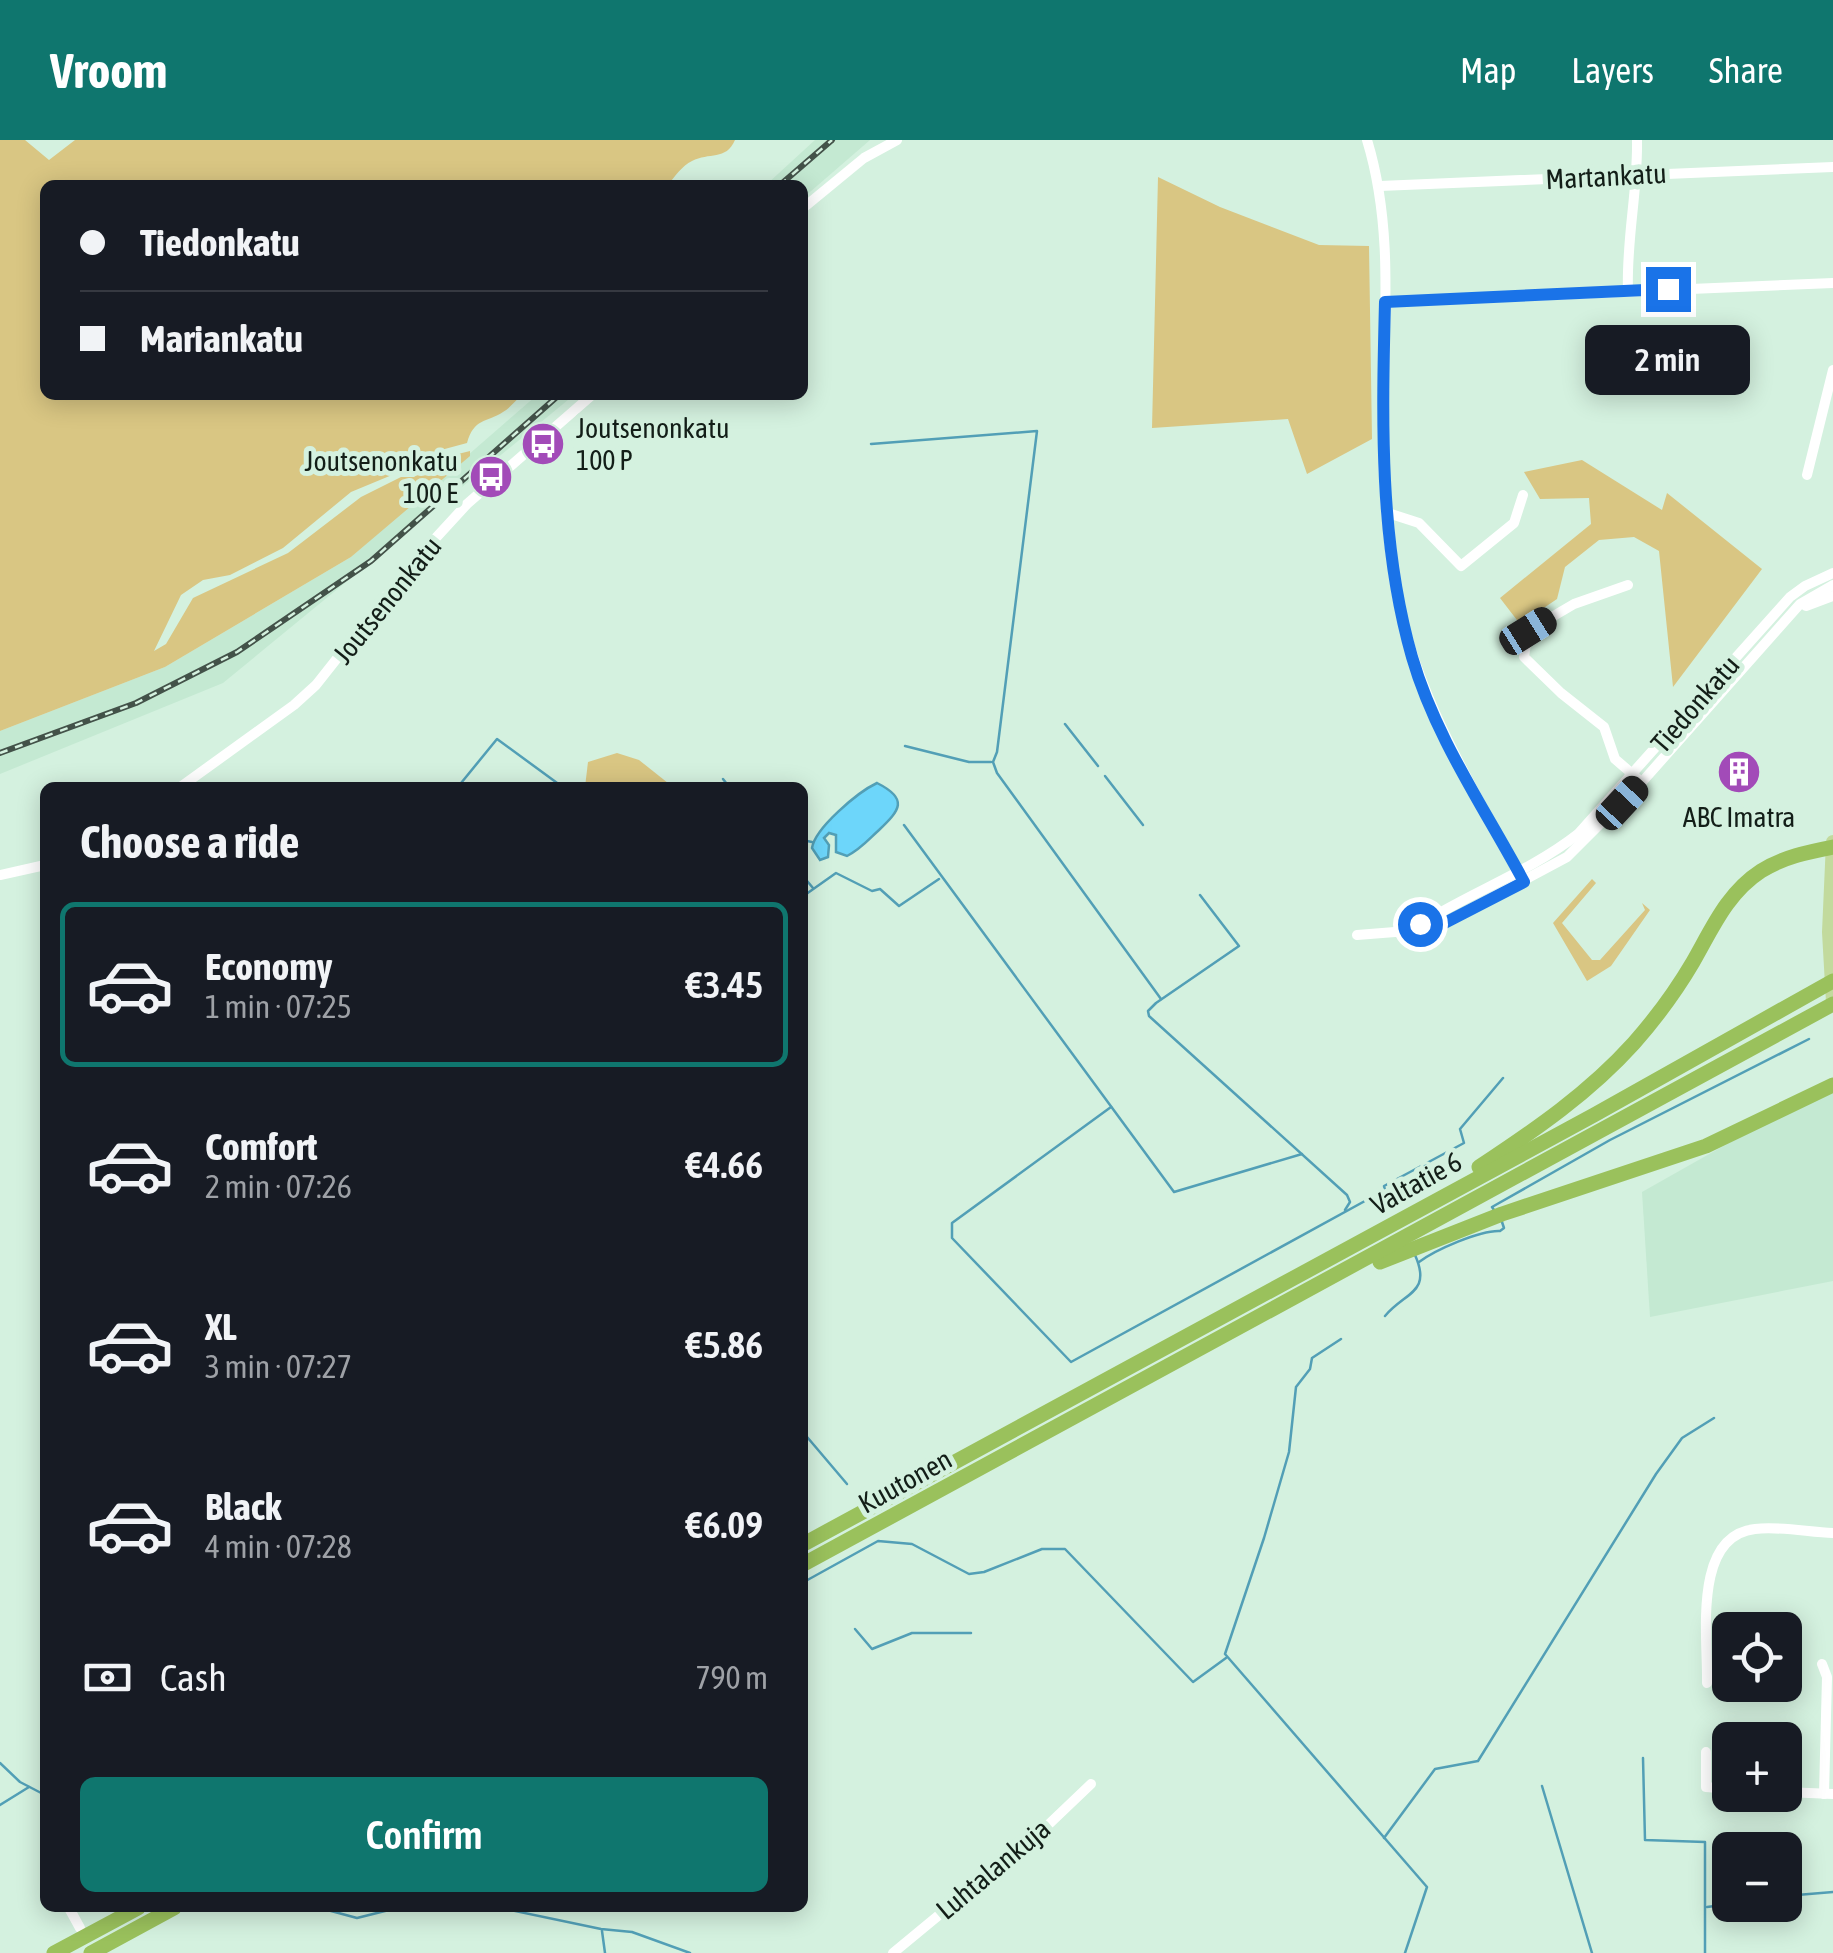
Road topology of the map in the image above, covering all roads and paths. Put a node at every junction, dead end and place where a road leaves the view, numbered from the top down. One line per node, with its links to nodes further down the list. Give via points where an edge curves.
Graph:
1 (897, 140): 7 (street)
2 (1366, 140): 6 (street)
3 (1637, 140): 5 (street)
4 (1833, 167): 5 (street, Martankatu)
5 (1638, 174): 6 (street, Martankatu); 9 (street)
6 (1380, 186): 10 (street)
7 (808, 205)
8 (1833, 283): 9 (street)
9 (1628, 291): 10 (street)
10 (1385, 302): 15 (street)
11 (1833, 370): 13 (street)
12 (586, 400): 22 (street, Joutsenonkatu, via 467,504 316,685)
13 (1807, 475)
14 (1523, 495): 15 (street, via 1514,523 1461,566 1418,523)
15 (1388, 513): 26 (street, via 1395,586 1413,660 1449,746)
16 (1833, 573): 21 (street, Tiedonkatu, via 1790,598)
17 (1628, 585): 21 (street, via 1574,604 1528,631 1524,657 1604,727 1614,759)
18 (1833, 585): 20 (street, Tiedonkatu)
19 (1833, 596): 20 (street, Tiedonkatu)
20 (1788, 617): 21 (street, Tiedonkatu)
21 (1638, 778): 26 (street, Tiedonkatu)
22 (187, 782)
23 (1833, 845): 29 (main road); 31 (highway, via 1759,872 1728,902 1674,992 1610,1069 1546,1122)
24 (40, 866): 25 (street)
25 (0, 876)
26 (1521, 876): 27 (street, Tiedonkatu, via 1408,932)
27 (1357, 935)
28 (1833, 980): 31 (highway, Valtatie 6)
29 (1833, 1003): 32 (highway, Valtatie 6)
30 (1833, 1084): 32 (highway, via 1706,1146 1452,1232)
31 (1388, 1227): 33 (highway, Valtatie 6)
32 (1285, 1303): 33 (highway, Valtatie 6)
33 (1027, 1434): 35 (highway, Kuutonen); 36 (highway, Kuutonen)
34 (1833, 1533): 38 (street, via 1756,1529 1730,1539 1717,1554 1708,1575)
35 (808, 1542)
36 (808, 1562)
37 (1822, 1664): 43 (street)
38 (1707, 1683)
39 (1706, 1752): 41 (street, via 1706,1787)
40 (1090, 1784): 50 (street, Luhtalankuja)
41 (1712, 1788)
42 (1802, 1793): 43 (street)
43 (1828, 1794)
44 (71, 1912): 47 (street)
45 (131, 1912): 48 (highway)
46 (167, 1912): 49 (highway)
47 (80, 1928)
48 (54, 1953)
49 (90, 1953)
50 (893, 1953)

